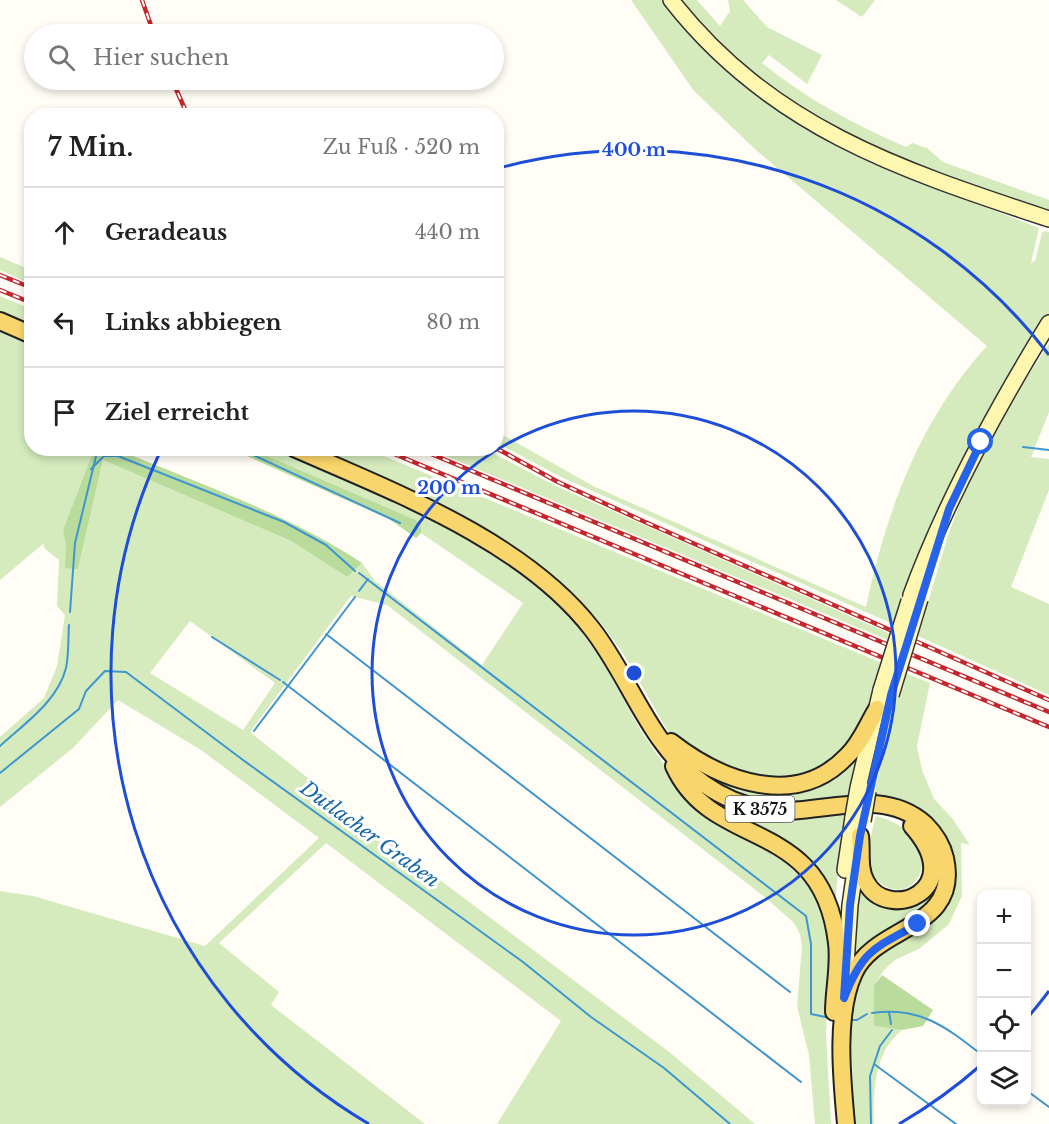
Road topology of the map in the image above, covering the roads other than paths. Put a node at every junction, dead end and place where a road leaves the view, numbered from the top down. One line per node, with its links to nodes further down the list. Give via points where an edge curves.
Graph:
1 (671, 0): 2 (main road, via 733,66 824,131 902,168)
2 (1049, 219)
3 (0, 321): 5 (main road)
4 (1049, 323): 7 (main road, bridge, via 992,422 949,509)
5 (24, 332)
6 (312, 456): 9 (main road, K 3575, via 436,512 534,574 591,627)
7 (886, 692): 8 (main road); 11 (main road)
8 (877, 709): 9 (main road, via 857,743 836,766 811,780 776,786 726,776 694,760); 11 (main road)
9 (655, 732): 10 (main road, K 3575)
10 (665, 746): 11 (main road, K 3575, via 703,784 748,806 784,811); 13 (main road, via 678,776 706,806 790,852 811,873 826,899)
11 (867, 794): 12 (main road, bridge); 12 (main road, via 912,826 930,849 934,869 925,887 901,900 885,899 869,888 861,872); 14 (main road, via 906,810 929,828 945,860 945,885 941,898 918,924 868,952 854,972)
12 (859, 825): 13 (main road); 14 (main road)
13 (837, 944): 14 (main road)
14 (841, 1006): 15 (main road)
15 (839, 1050): 16 (main road); 17 (main road)
16 (837, 1124)
17 (846, 1124)

